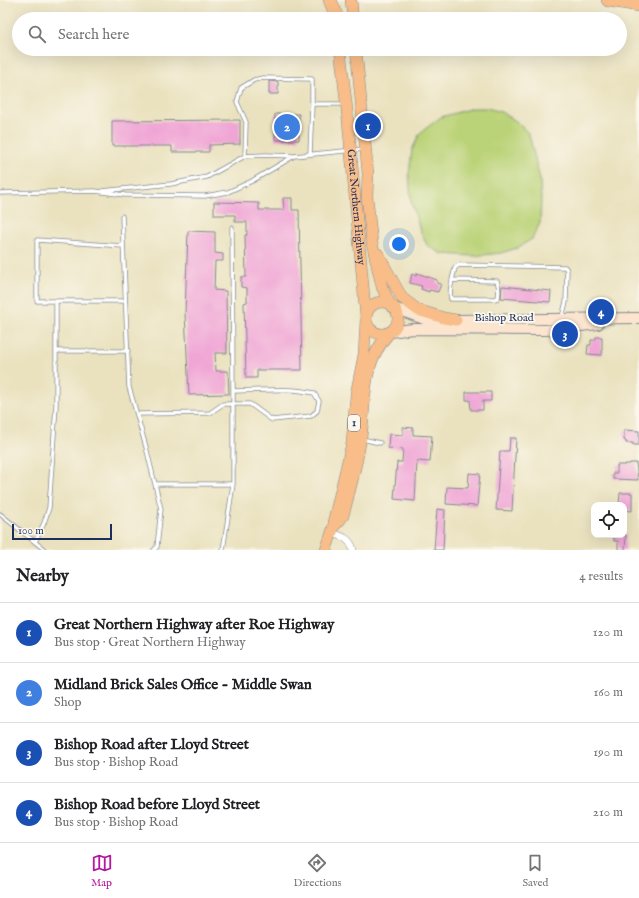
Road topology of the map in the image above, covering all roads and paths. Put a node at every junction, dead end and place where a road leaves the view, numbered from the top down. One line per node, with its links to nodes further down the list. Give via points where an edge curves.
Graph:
1 (330, 0): 6 (highway)
2 (335, 0): 7 (main road)
3 (351, 0): 8 (main road)
4 (608, 0): 5 (highway)
5 (639, 5)
6 (335, 12)
7 (336, 12)
8 (352, 12)
9 (341, 56): 13 (main road, Great Northern Highway / 1)
10 (357, 56): 11 (main road, Great Northern Highway / 1)
11 (359, 84): 13 (main road, via 354,98); 14 (main road, Great Northern Highway / 1)
12 (312, 104): 13 (lane); 16 (lane); 17 (lane, via 312,79 263,78 241,88 237,102 246,122)
13 (346, 104): 15 (main road, Great Northern Highway / 1)
14 (366, 149): 15 (lane); 23 (main road, Great Northern Highway / 1)
15 (351, 151): 16 (lane); 30 (main road, Great Northern Highway / 1)
16 (310, 154): 18 (lane)
17 (245, 156): 18 (lane); 19 (lane, via 208,177 171,184)
18 (294, 156): 19 (lane, via 228,192 205,196 125,195)
19 (95, 191): 20 (lane)
20 (0, 193)
21 (122, 216): 24 (lane)
22 (232, 227): 36 (lane)
23 (372, 243): 28 (main road, Great Northern Highway / 1, via 382,287); 31 (main road, via 402,298 418,310)
24 (123, 246): 26 (lane, via 37,240 37,301); 27 (lane)
25 (453, 280): 25 (lane, via 497,281 498,298 451,299); 32 (lane, via 456,267 459,265 565,266 566,302)
26 (56, 301): 27 (lane); 34 (lane)
27 (125, 301): 35 (lane)
28 (393, 307): 30 (main road, via 382,302 375,304 368,311); 31 (street, Bishop Road, via 435,322 454,324); 33 (main road, 1, via 398,321)
29 (639, 318): 32 (street, Bishop Road)
30 (366, 319): 33 (main road, via 372,331 379,334); 39 (main road, Great Northern Highway / 1, via 364,354 356,394)
31 (456, 320): 32 (street, Bishop Road)
32 (562, 324): 33 (street, Bishop Road, via 538,330 413,329)
33 (390, 332): 39 (main road, Great Northern Highway / 1, via 370,363)
34 (56, 351): 35 (lane); 45 (lane, via 56,406 49,508)
35 (128, 351): 38 (lane, via 129,387)
36 (233, 391): 37 (lane); 37 (lane, via 299,390 314,393 319,401 317,411 311,416 272,420 250,404)
37 (233, 404): 38 (lane, via 223,404 210,413); 42 (lane)
38 (137, 414): 41 (lane)
39 (357, 438): 40 (lane); 44 (main road, Great Northern Highway / 1, via 349,459)
40 (380, 443)
41 (155, 484): 42 (lane); 47 (lane, via 161,509 157,547)
42 (233, 484): 48 (lane)
43 (0, 514): 45 (lane)
44 (333, 529): 49 (main road, Great Northern Highway / 1); 50 (street, via 349,541)
45 (35, 542): 46 (lane)
46 (41, 549)
47 (154, 550)
48 (223, 550)
49 (326, 550)
50 (353, 550)

